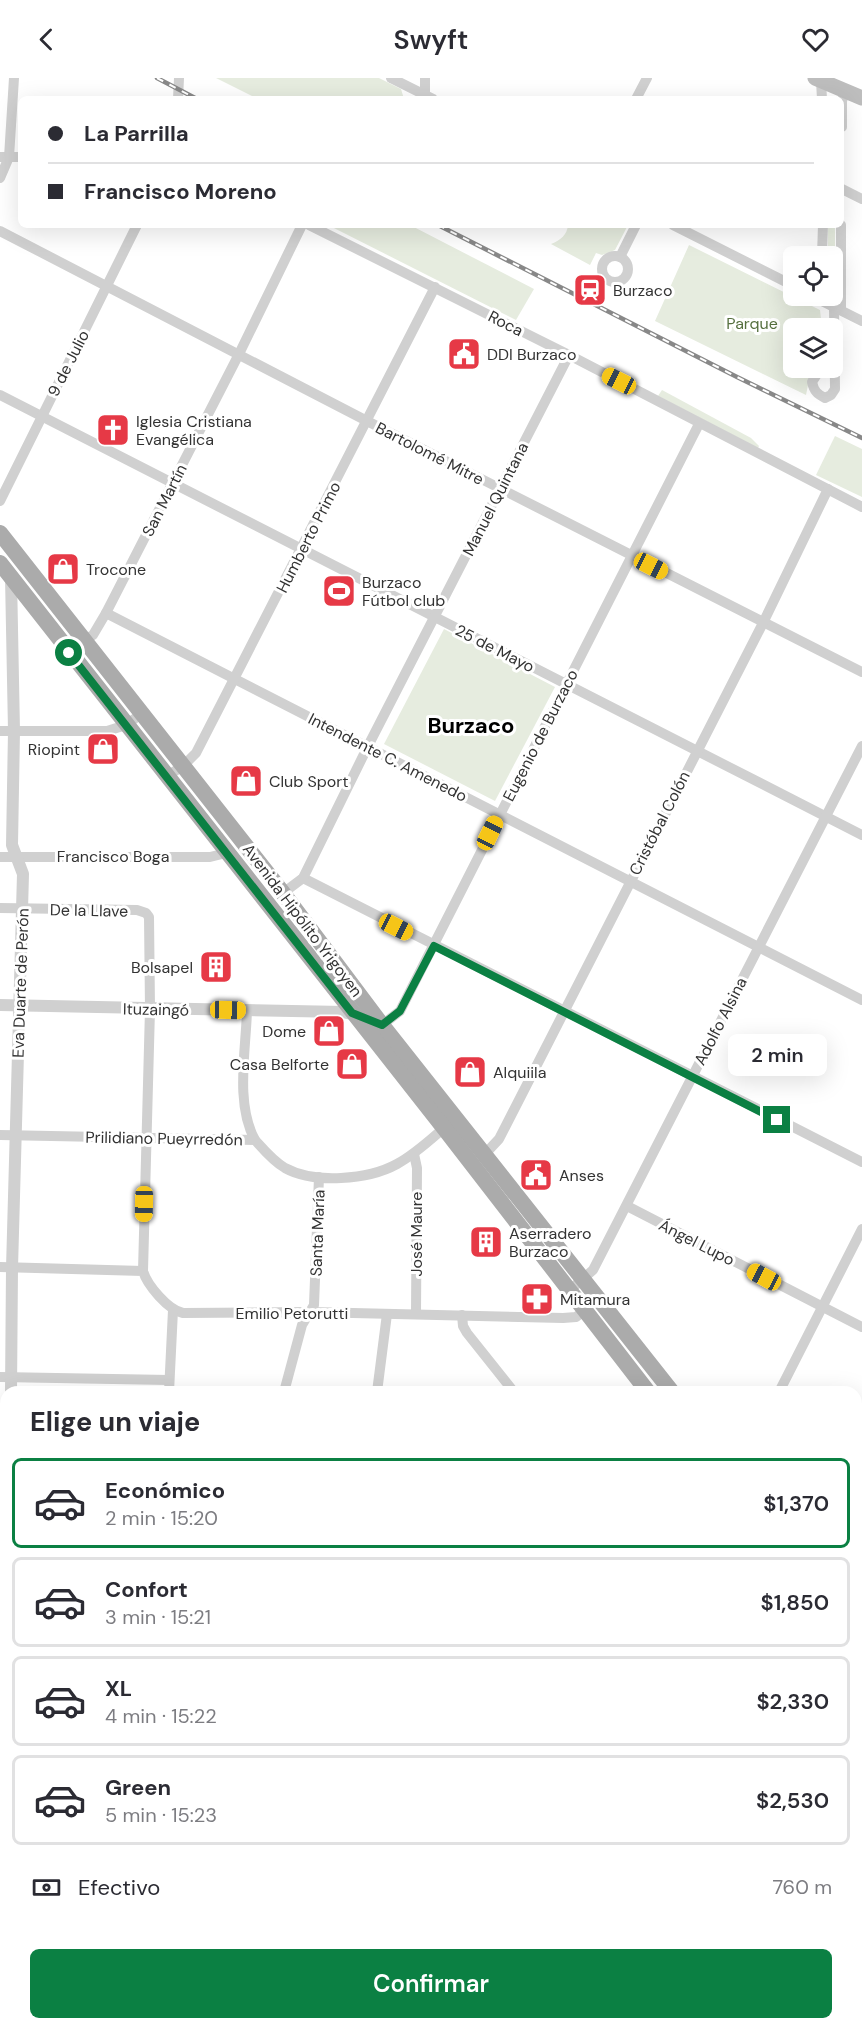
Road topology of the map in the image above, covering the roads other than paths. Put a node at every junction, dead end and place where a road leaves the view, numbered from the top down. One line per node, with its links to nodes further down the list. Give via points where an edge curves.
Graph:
1 (14, 78): 15 (street)
2 (179, 78): 8 (street)
3 (391, 78): 9 (street)
4 (425, 78): 10 (street)
5 (646, 78): 11 (street)
6 (818, 79): 7 (main road); 12 (street)
7 (845, 91): 13 (street); 14 (main road)
8 (178, 96)
9 (427, 96)
10 (429, 96)
11 (637, 96)
12 (821, 96)
13 (844, 96)
14 (862, 98)
15 (5, 157): 16 (street)
16 (0, 178)
17 (844, 190): 18 (street)
18 (862, 199)
19 (135, 228): 30 (street, 9 de Julio)
20 (301, 228): 36 (street, San Martín)
21 (315, 228): 31 (street, Roca)
22 (634, 228): 28 (street)
23 (679, 228): 29 (street)
24 (823, 228): 27 (street)
25 (841, 228): 33 (street)
26 (0, 231): 30 (street, Bartolomé Mitre)
27 (822, 246)
28 (620, 257)
29 (783, 280)
30 (106, 286): 36 (street, Bartolomé Mitre); 41 (street, 9 de Julio)
31 (435, 287): 37 (street, Roca); 42 (street, Humberto Primo)
32 (832, 306): 33 (street)
33 (837, 309): 34 (street); 35 (street)
34 (836, 318)
35 (862, 321)
36 (239, 354): 42 (street, Bartolomé Mitre); 44 (street, San Martín)
37 (569, 355): 43 (street, Roca); 45 (street, Manuel Quintana)
38 (814, 378): 39 (street, via 814,390 825,398 835,389)
39 (834, 378)
40 (0, 395): 41 (street, 25 de Mayo)
41 (41, 417): 44 (street, 25 de Mayo); 47 (street, 9 de Julio)
42 (367, 421): 45 (street, Bartolomé Mitre); 50 (street, Humberto Primo)
43 (699, 424): 46 (street, Roca); 51 (street, Eugenio de Burzaco)
44 (173, 483): 50 (street, 25 de Mayo); 54 (street, San Martín)
45 (500, 488): 51 (street, Bartolomé Mitre); 55 (street, Manuel Quintana)
46 (828, 489): 48 (street, Roca); 56 (street, Cristóbal Colón)
47 (0, 501)
48 (862, 507)
49 (0, 533): 57 (main road, Avenida Hipólito Yrigoyen)
50 (301, 549): 55 (street, 25 de Mayo); 59 (street, Humberto Primo)
51 (632, 556): 56 (street, Bartolomé Mitre); 60 (street, Eugenio de Burzaco)
52 (0, 563): 53 (main road, Avenida Hipólito Yrigoyen, via 11,577)
53 (12, 596): 62 (main road, Avenida Hipólito Yrigoyen); 64 (street, Eva Duarte de Perón)
54 (106, 613): 57 (street, San Martín, via 93,635); 59 (street, Intendente C. Amenedo)
55 (435, 618): 60 (street, 25 de Mayo); 65 (street, Manuel Quintana)
56 (763, 623): 58 (street, Bartolomé Mitre); 67 (street, Cristóbal Colón)
57 (83, 641): 61 (main road, Avenida Hipólito Yrigoyen)
58 (862, 672)
59 (235, 680): 65 (street, Intendente C. Amenedo); 68 (street, Humberto Primo, via 196,753)
60 (566, 684): 67 (street, 25 de Mayo); 70 (street, Eugenio de Burzaco)
61 (141, 714): 62 (street); 68 (main road, Avenida Hipólito Yrigoyen)
62 (126, 725): 64 (street, via 107,731); 69 (main road, Avenida Hipólito Yrigoyen)
63 (0, 731): 64 (street)
64 (14, 731): 74 (street, Eva Duarte de Perón, via 12,845)
65 (368, 746): 70 (street, Intendente C. Amenedo); 76 (street, Manuel Quintana)
66 (862, 746): 71 (street, Adolfo Alsina)
67 (697, 751): 71 (street, 25 de Mayo); 77 (street, Cristóbal Colón)
68 (183, 766): 69 (street, Humberto Primo); 78 (main road, Avenida Hipólito Yrigoyen)
69 (167, 776): 73 (main road, Avenida Hipólito Yrigoyen)
70 (499, 814): 77 (street, Intendente C. Amenedo); 81 (street, Eugenio de Burzaco)
71 (825, 816): 72 (street, 25 de Mayo); 82 (street, Adolfo Alsina)
72 (862, 835)
73 (226, 853): 74 (street, Francisco Boga); 89 (main road, Avenida Hipólito Yrigoyen)
74 (16, 856): 75 (street, Francisco Boga); 80 (street, Eva Duarte de Perón, via 22,870)
75 (0, 857)
76 (303, 878): 78 (street, Manuel Quintana); 81 (street)
77 (630, 881): 82 (street, Intendente C. Amenedo); 88 (street, Cristóbal Colón)
78 (284, 893): 90 (main road, Avenida Hipólito Yrigoyen)
79 (0, 908): 80 (street, De la Llave)
80 (22, 909): 85 (street, Eva Duarte de Perón); 86 (street, De la Llave, via 146,913 150,922)
81 (434, 946): 88 (street); 90 (street, Eugenio de Burzaco, via 400,1011)
82 (758, 948): 83 (street, Intendente C. Amenedo); 92 (street, Adolfo Alsina)
83 (862, 1000)
84 (0, 1005): 85 (street, Ituzaingó)
85 (19, 1006): 86 (street, Ituzaingó); 95 (street, Eva Duarte de Perón)
86 (150, 1009): 87 (street, Ituzaingó); 96 (street)
87 (248, 1010): 89 (street, Ituzaingó); 97 (street, via 244,1104)
88 (563, 1012): 92 (street); 99 (street, Cristóbal Colón, via 499,1139)
89 (352, 1013): 90 (street, Ituzaingó); 91 (main road, Avenida Hipólito Yrigoyen)
90 (382, 1025): 91 (street, Eugenio de Burzaco); 99 (main road, Avenida Hipólito Yrigoyen)
91 (375, 1041): 93 (main road, Avenida Hipólito Yrigoyen)
92 (692, 1077): 100 (street); 102 (street, Adolfo Alsina)
93 (444, 1128): 98 (street, Prilidiano Pueyrredón); 106 (main road, Avenida Hipólito Yrigoyen)
94 (0, 1135): 95 (street, Prilidiano Pueyrredón)
95 (16, 1135): 96 (street, Prilidiano Pueyrredón); 104 (street, Eva Duarte de Perón)
96 (146, 1137): 97 (street, Prilidiano Pueyrredón); 105 (street)
97 (255, 1140): 101 (street, Prilidiano Pueyrredón, via 284,1167)
98 (414, 1154): 101 (street, Prilidiano Pueyrredón, via 369,1174); 113 (street, José Maure)
99 (485, 1154): 106 (main road, Avenida Hipólito Yrigoyen)
100 (862, 1162)
101 (319, 1177): 111 (street, Santa María, via 315,1298)
102 (627, 1206): 106 (street, Adolfo Alsina, via 593,1270); 108 (street, Ángel Lupo)
103 (862, 1228): 108 (street)
104 (6, 1267): 105 (street); 116 (street, Eva Duarte de Perón)
105 (143, 1271): 109 (street)
106 (577, 1285): 107 (main road, Avenida Hipólito Yrigoyen); 110 (main road, Avenida Hipólito Yrigoyen)
107 (598, 1300): 110 (street, Emilio Petorutti); 123 (main road, Avenida Hipólito Yrigoyen)
108 (822, 1307): 115 (street, Ángel Lupo); 124 (street)
109 (173, 1310): 111 (street, Emilio Petorutti); 117 (street)
110 (585, 1311): 114 (street, Emilio Petorutti, via 563,1318); 122 (main road, Avenida Hipólito Yrigoyen)
111 (311, 1312): 112 (street, Emilio Petorutti); 119 (street, Santa María, via 300,1329)
112 (387, 1314): 113 (street, Emilio Petorutti); 120 (street)
113 (416, 1314): 114 (street, Emilio Petorutti)
114 (462, 1315): 121 (street, via 467,1333)
115 (862, 1327)
116 (6, 1377): 117 (street)
117 (169, 1380): 118 (street)
118 (169, 1386)
119 (286, 1386)
120 (378, 1386)
121 (509, 1386)
122 (643, 1386)
123 (667, 1386)
124 (782, 1386)

